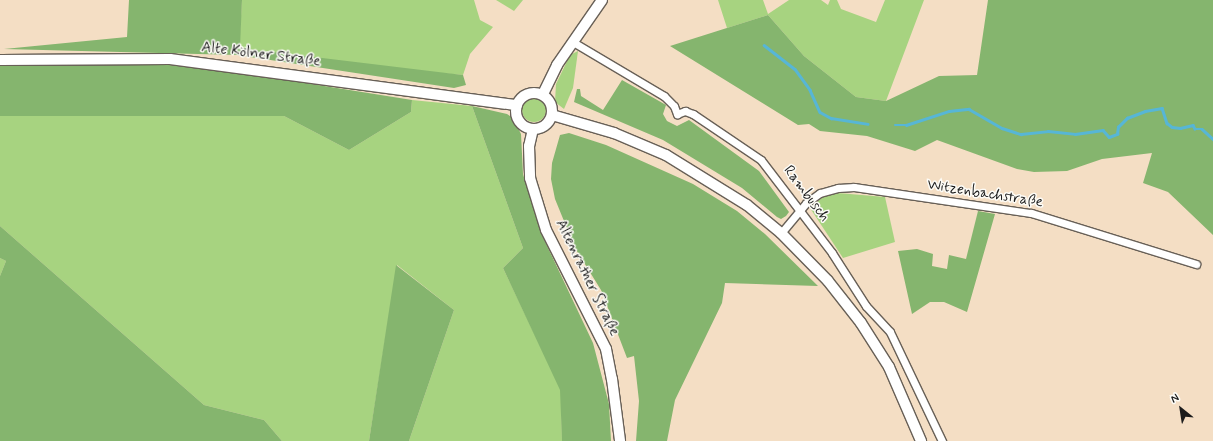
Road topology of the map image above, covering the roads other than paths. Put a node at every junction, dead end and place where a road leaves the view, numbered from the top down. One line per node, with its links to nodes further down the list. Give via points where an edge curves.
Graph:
1 (602, 0): 2 (street)
2 (573, 42): 4 (street, via 557,65); 8 (street, Rambusch, via 664,96 674,106 677,114 685,111 693,114 750,152 760,160)
3 (0, 60): 5 (street, Alte Kölner Straße, via 170,59)
4 (543, 94): 5 (street, via 525,94); 6 (street, via 551,103)
5 (517, 105): 7 (street, via 519,121)
6 (552, 115): 7 (street, via 547,124); 9 (street, via 614,133 666,155 747,205)
7 (532, 129): 11 (street, Altenrather Straße, via 528,146 530,178 546,230 606,349)
8 (799, 210): 9 (street, Witzenbachstraße); 10 (street, Witzenbachstraße, via 820,193 845,187 993,206 1059,221); 13 (street, Rambusch, via 832,252 857,294 890,332)
9 (781, 233): 12 (street, via 828,281 861,323 889,367)
10 (1196, 264)
11 (620, 441)
12 (922, 441)
13 (942, 441)

